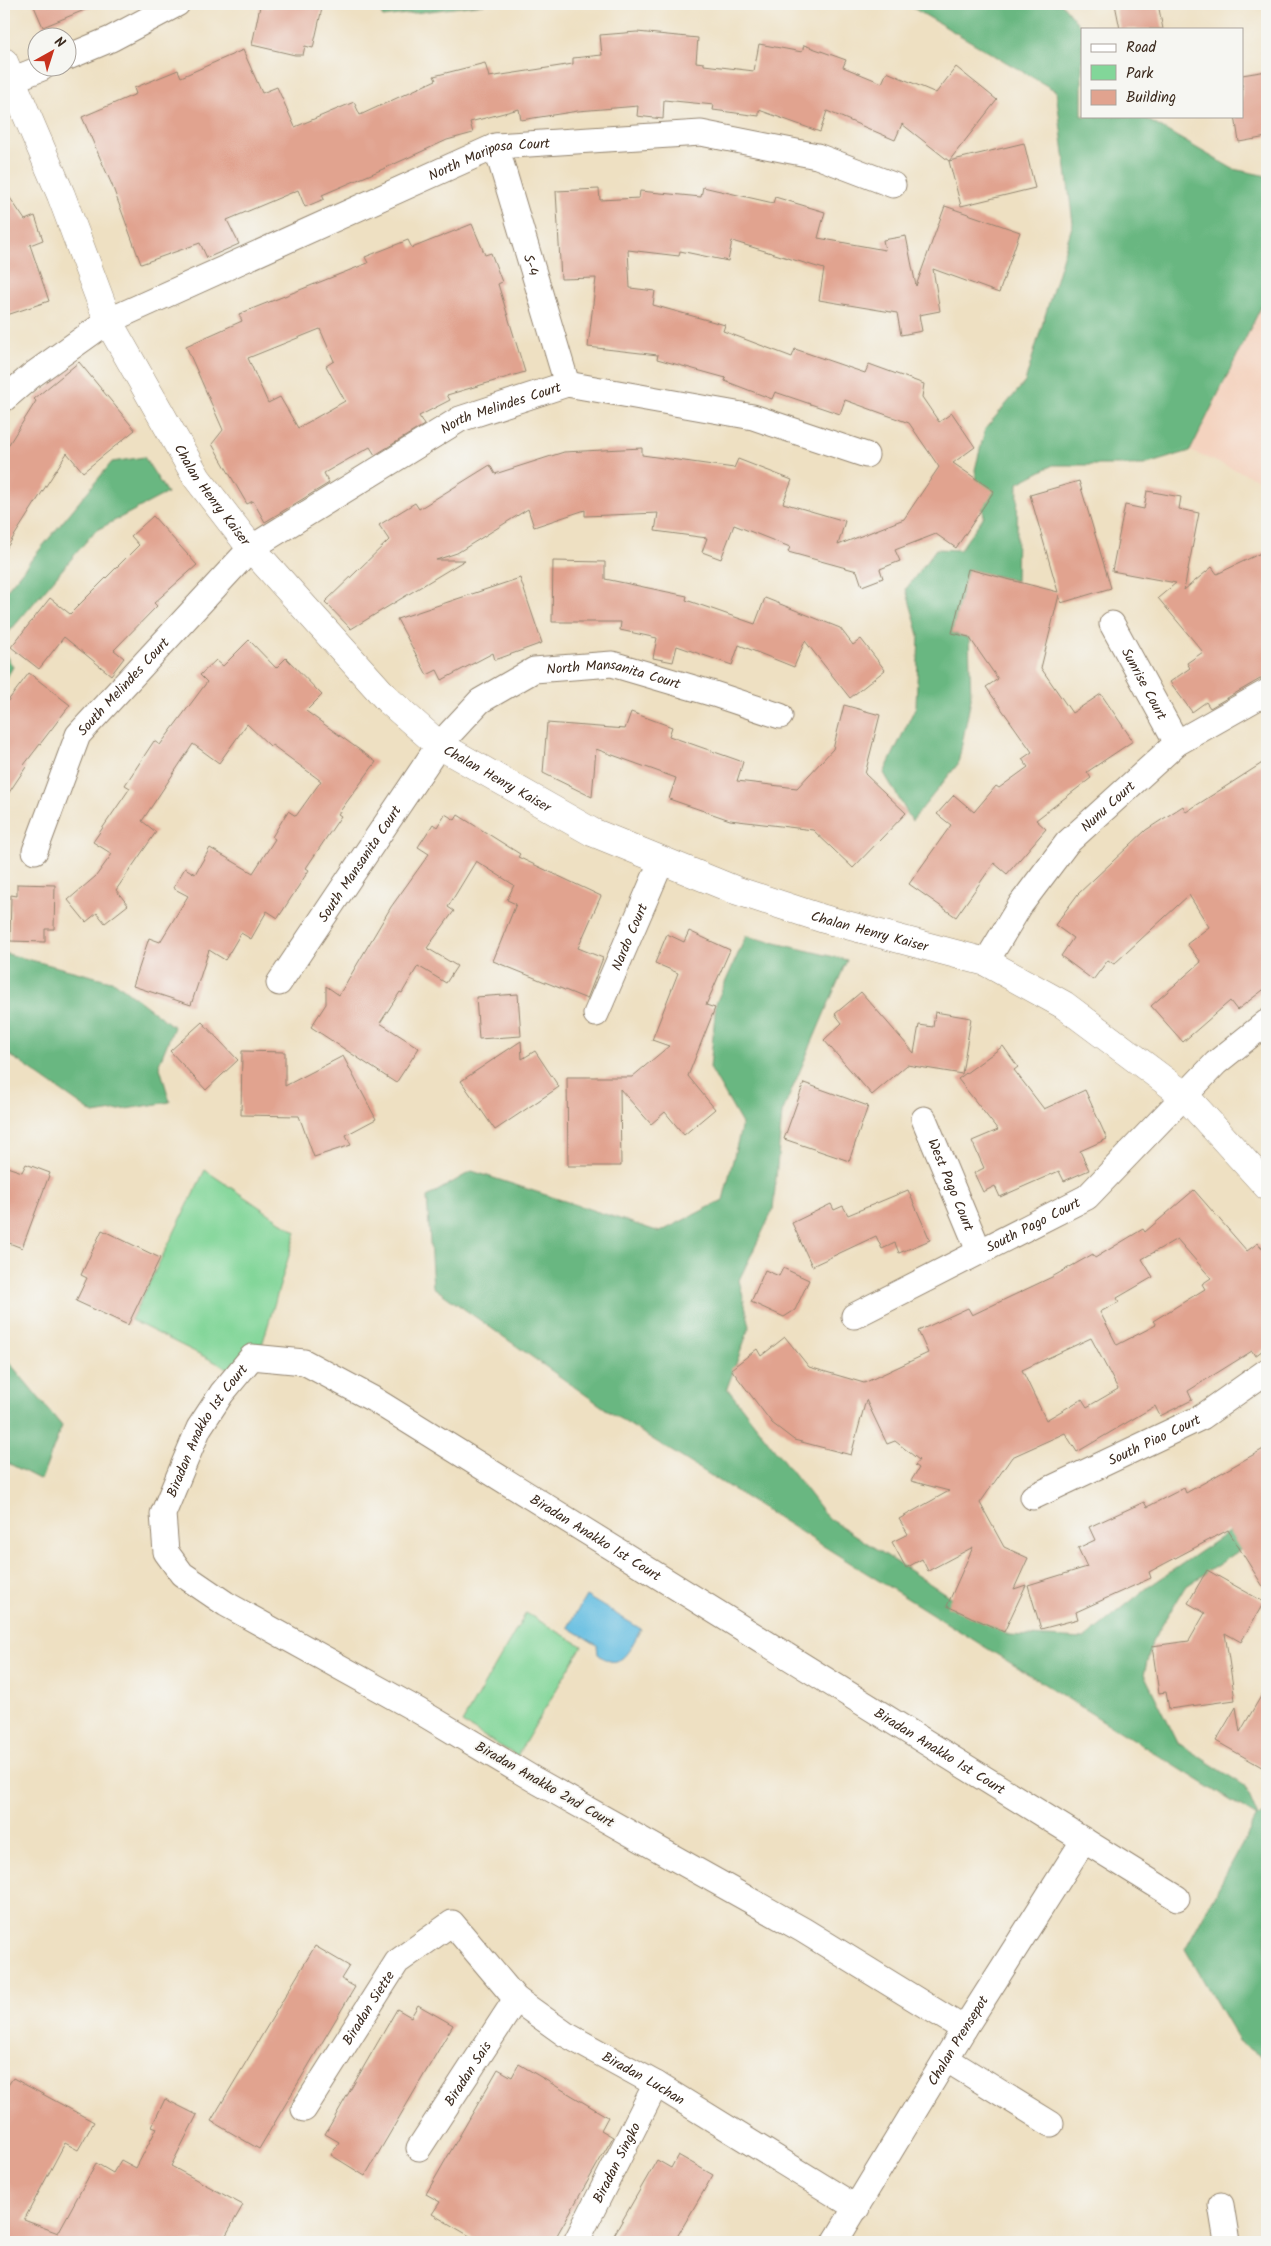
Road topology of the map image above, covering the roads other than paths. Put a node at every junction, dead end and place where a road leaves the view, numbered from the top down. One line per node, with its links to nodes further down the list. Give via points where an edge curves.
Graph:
1 (177, 4): 2 (street)
2 (78, 53)
3 (28, 71): 4 (street)
4 (6, 75): 7 (street, Chalan Henry Kaiser, via 61,195)
5 (496, 146): 6 (street, North Mariposa Court, via 701,133 817,156); 7 (street, North Mariposa Court); 8 (street, S-4)
6 (893, 185)
7 (108, 321): 9 (street, North Mariposa Court); 11 (street, Chalan Henry Kaiser, via 197,478)
8 (567, 384): 10 (street, North Melindes Court, via 753,417); 11 (street, North Melindes Court, via 460,419)
9 (4, 399)
10 (866, 455)
11 (251, 548): 16 (street, Chalan Henry Kaiser, via 388,700); 17 (street, South Melindes Court, via 78,736)
12 (1112, 624): 15 (street, Sunrise Court)
13 (1267, 692): 15 (street, Nunu Court)
14 (780, 716): 16 (street, North Mansanita Court, via 612,664 534,670 480,701)
15 (1177, 743): 19 (street, Nunu Court, via 1067,842 1021,904)
16 (439, 746): 18 (street, Chalan Henry Kaiser, via 592,832); 20 (street, South Mansanita Court)
17 (35, 851)
18 (662, 860): 19 (street, Chalan Henry Kaiser, via 735,890 824,919); 21 (street, Nardo Court)
19 (986, 962): 23 (street, Chalan Henry Kaiser, via 1064,1005)
20 (279, 983)
21 (596, 1014)
22 (1267, 1022): 23 (street, South Pago Court, via 1216,1062)
23 (1184, 1095): 25 (street, Chalan Henry Kaiser); 26 (street, South Pago Court, via 1087,1197)
24 (924, 1119): 26 (street, West Pago Court)
25 (1267, 1186)
26 (979, 1251): 27 (street, South Pago Court)
27 (854, 1316)
28 (1267, 1371): 29 (street, South Piao Court, via 1202,1417)
29 (1033, 1497)
30 (163, 1514): 31 (street, Biradan Anakko 1st Court, via 200,1428 222,1392 252,1357 304,1362 373,1398); 35 (street, Biradan Anakko 2nd Court, via 166,1552 182,1574 226,1604 419,1710 535,1780 803,1930)
31 (1084, 1840): 32 (street); 35 (street, Chalan Prensepot)
32 (1178, 1898)
33 (452, 1923): 34 (street, Biradan Luchan); 38 (street, Biradan Siette, via 397,1962)
34 (516, 1999): 37 (street, Biradan Luchan, via 566,2034); 40 (street, Biradan Sais)
35 (964, 2029): 36 (street, Chalan Prensepot)
36 (946, 2059): 39 (street); 42 (street, Chalan Prensepot)
37 (656, 2084): 42 (street, Biradan Luchan); 43 (street, Biradan Singko)
38 (304, 2109)
39 (1051, 2124)
40 (419, 2148)
41 (1221, 2206): 45 (street)
42 (857, 2208): 44 (street, Chalan Prensepot)
43 (576, 2242)
44 (835, 2242)
45 (1228, 2242)

